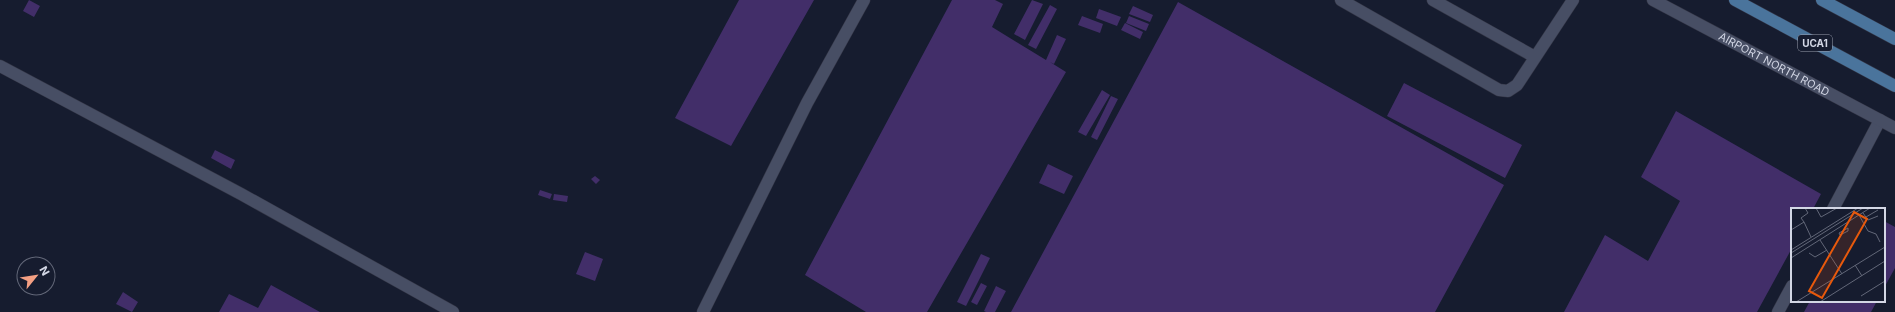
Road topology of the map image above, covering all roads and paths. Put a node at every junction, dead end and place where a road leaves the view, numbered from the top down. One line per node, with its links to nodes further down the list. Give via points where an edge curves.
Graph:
1 (864, 0): 17 (main road, via 808,103)
2 (1341, 0): 9 (main road, via 1498,90 1508,92 1516,85)
3 (1433, 0): 9 (main road)
4 (1573, 0): 9 (main road)
5 (1653, 0): 12 (main road, AIRPORT NORTH ROAD)
6 (1735, 0): 11 (main road, UCA1)
7 (1822, 0): 8 (main road)
8 (1895, 39)
9 (1535, 57)
10 (2, 71): 16 (main road, via 240,194)
11 (1895, 86)
12 (1880, 120): 13 (main road, AIRPORT NORTH ROAD); 14 (main road)
13 (1895, 128)
14 (1834, 208)
15 (1791, 288): 18 (main road)
16 (453, 312)
17 (703, 312)
18 (1778, 312)

